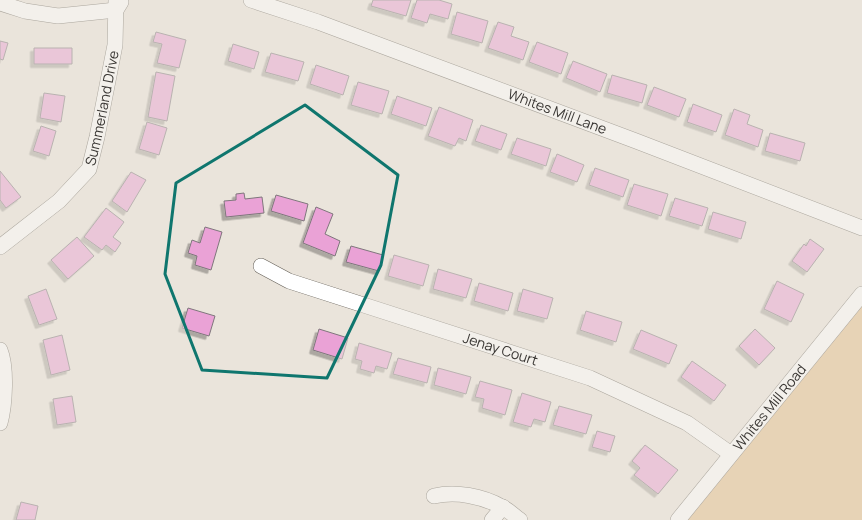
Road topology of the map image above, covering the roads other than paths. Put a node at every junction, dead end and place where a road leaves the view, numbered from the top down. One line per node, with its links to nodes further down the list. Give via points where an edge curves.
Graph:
1 (251, 0): 4 (street, Whites Mill Lane, via 636,141)
2 (0, 3): 3 (street, via 25,11 58,16)
3 (118, 3): 5 (street, Summerland Drive, via 115,45 89,169 58,201)
4 (862, 228)
5 (0, 247)
6 (260, 266): 10 (street, Jenay Court, via 289,281 590,378 687,423)
7 (862, 294): 10 (street, Whites Mill Road)
8 (0, 350): 9 (street, via 5,380)
9 (0, 423)
10 (731, 454): 15 (street, Whites Mill Road)
11 (434, 496): 12 (street, via 470,496)
12 (503, 507): 13 (street); 14 (street)
13 (492, 520)
14 (520, 520)
15 (678, 520)

